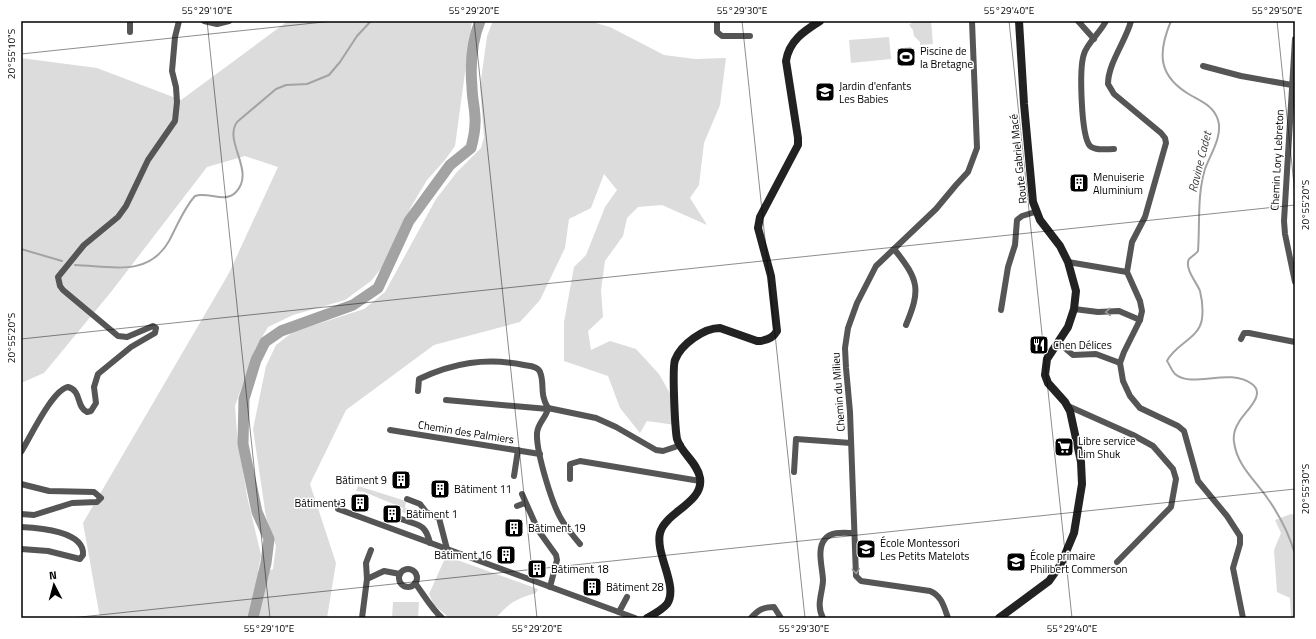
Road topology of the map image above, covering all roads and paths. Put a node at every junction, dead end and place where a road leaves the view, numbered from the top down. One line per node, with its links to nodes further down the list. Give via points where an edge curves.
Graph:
1 (130, 21): 12 (street)
2 (179, 21): 41 (street, via 172,71 177,102 175,121 148,160 118,218 84,245 58,277 62,290 118,336 127,337 153,326 156,328 155,333 131,347 98,374 94,387 96,403 91,412 82,408 75,390 64,388 47,407)
3 (204, 21): 4 (street, via 217,24)
4 (229, 21)
5 (717, 21): 13 (street, via 717,32 722,36)
6 (820, 21): 39 (street, via 795,40 787,54 798,145 760,217 758,228 771,276 777,332 774,336 757,342 718,328 696,336 684,346 675,359 673,372 677,439)
7 (972, 21): 20 (street, Chemin du Milieu, via 977,148 973,161 968,172 936,209)
8 (1019, 21): 19 (street, Route Gabriel Macé, via 1024,112)
9 (1078, 21): 14 (street)
10 (1106, 21): 14 (street)
11 (1131, 21): 23 (street, via 1111,69 1108,84 1114,94 1161,133 1166,143 1145,217 1132,242)
12 (130, 32)
13 (750, 36)
14 (1094, 39): 18 (street, via 1086,49 1082,63 1082,107 1086,139 1093,148)
15 (1295, 39): 17 (street, Chemin Lory Lebreton)
16 (1203, 66): 17 (street)
17 (1292, 85): 21 (street, Chemin Lory Lebreton, via 1284,221 1285,234)
18 (1114, 149)
19 (1035, 212): 22 (street, Route Gabriel Macé, via 1060,246); 26 (street, via 1018,220)
20 (894, 249): 28 (street, via 906,263 914,279 915,303); 38 (street, Chemin du Milieu, via 876,266 865,284 848,328 845,361)
21 (1292, 253): 24 (street, Chemin Lory Lebreton)
22 (1068, 262): 23 (street); 25 (street, Route Gabriel Macé, via 1076,291)
23 (1127, 272): 27 (street, via 1140,301)
24 (1295, 282)
25 (1074, 309): 27 (street, one-way to 25, via 1119,311); 31 (street, Route Gabriel Macé)
26 (1001, 310)
27 (1140, 320): 32 (street)
28 (906, 325)
29 (1241, 339): 30 (street, via 1244,333 1249,333)
30 (1295, 342)
31 (1059, 343): 32 (street, via 1073,355 1096,354); 35 (street, Route Gabriel Macé, via 1047,359 1045,375 1048,383)
32 (1120, 363): 78 (street, via 1123,381 1130,396 1140,408 1184,431 1198,481 1240,536 1233,568)
33 (418, 391): 36 (street, via 419,379 438,370 464,363 514,363 535,367 540,372 543,397)
34 (446, 400): 36 (street)
35 (1068, 406): 62 (street, via 1133,434 1153,446 1173,469 1176,479 1171,507); 77 (street, Route Gabriel Macé, via 1081,462 1082,484 1072,541 1049,581)
36 (548, 409): 39 (street, via 596,418 656,450 663,451); 42 (street, via 538,432)
37 (390, 430): 40 (street, Chemin des Palmiers)
38 (852, 443): 43 (street, via 796,439); 56 (street, Chemin du Milieu)
39 (681, 445): 46 (street, via 696,467)
40 (518, 450): 42 (street, Chemin des Palmiers); 44 (street)
41 (21, 452)
42 (540, 454): 58 (street, via 557,511 562,522)
43 (794, 472)
44 (514, 476)
45 (570, 479): 46 (street, via 570,464 580,461)
46 (700, 481): 72 (street, via 694,496 661,529 660,552 671,592 666,605)
47 (21, 484): 53 (street, via 49,491 94,492 100,498 97,502 72,502 34,515)
48 (522, 494): 51 (street)
49 (407, 499): 60 (street, via 420,504 426,512 439,518)
50 (339, 503): 57 (street, via 338,508)
51 (525, 503): 52 (street); 66 (street, via 538,530 556,555)
52 (517, 506)
53 (21, 514)
54 (400, 519): 57 (street, via 423,527)
55 (21, 527): 59 (street, via 60,532 79,542 84,550 80,559 48,551)
56 (854, 532): 75 (street, via 830,534 821,545 823,583 819,599); 76 (street, Chemin du Milieu, one-way to 76, via 856,576 859,580 937,594)
57 (430, 543): 60 (street)
58 (580, 544)
59 (21, 549)
60 (447, 549): 66 (street)
61 (371, 550): 64 (street, via 366,563)
62 (1117, 562)
63 (400, 574): 64 (street, via 384,571); 65 (street, via 400,582 404,586 408,587); 65 (street, via 411,569 417,575)
64 (367, 579): 69 (street)
65 (415, 583): 70 (street, via 432,609)
66 (550, 587): 68 (street)
67 (626, 597): 68 (street)
68 (619, 612): 71 (street)
69 (362, 618)
70 (442, 618)
71 (635, 618)
72 (647, 618)
73 (752, 618): 74 (street, via 757,611 774,607)
74 (781, 618)
75 (822, 618)
76 (948, 618)
77 (999, 618)
78 (1243, 618)

